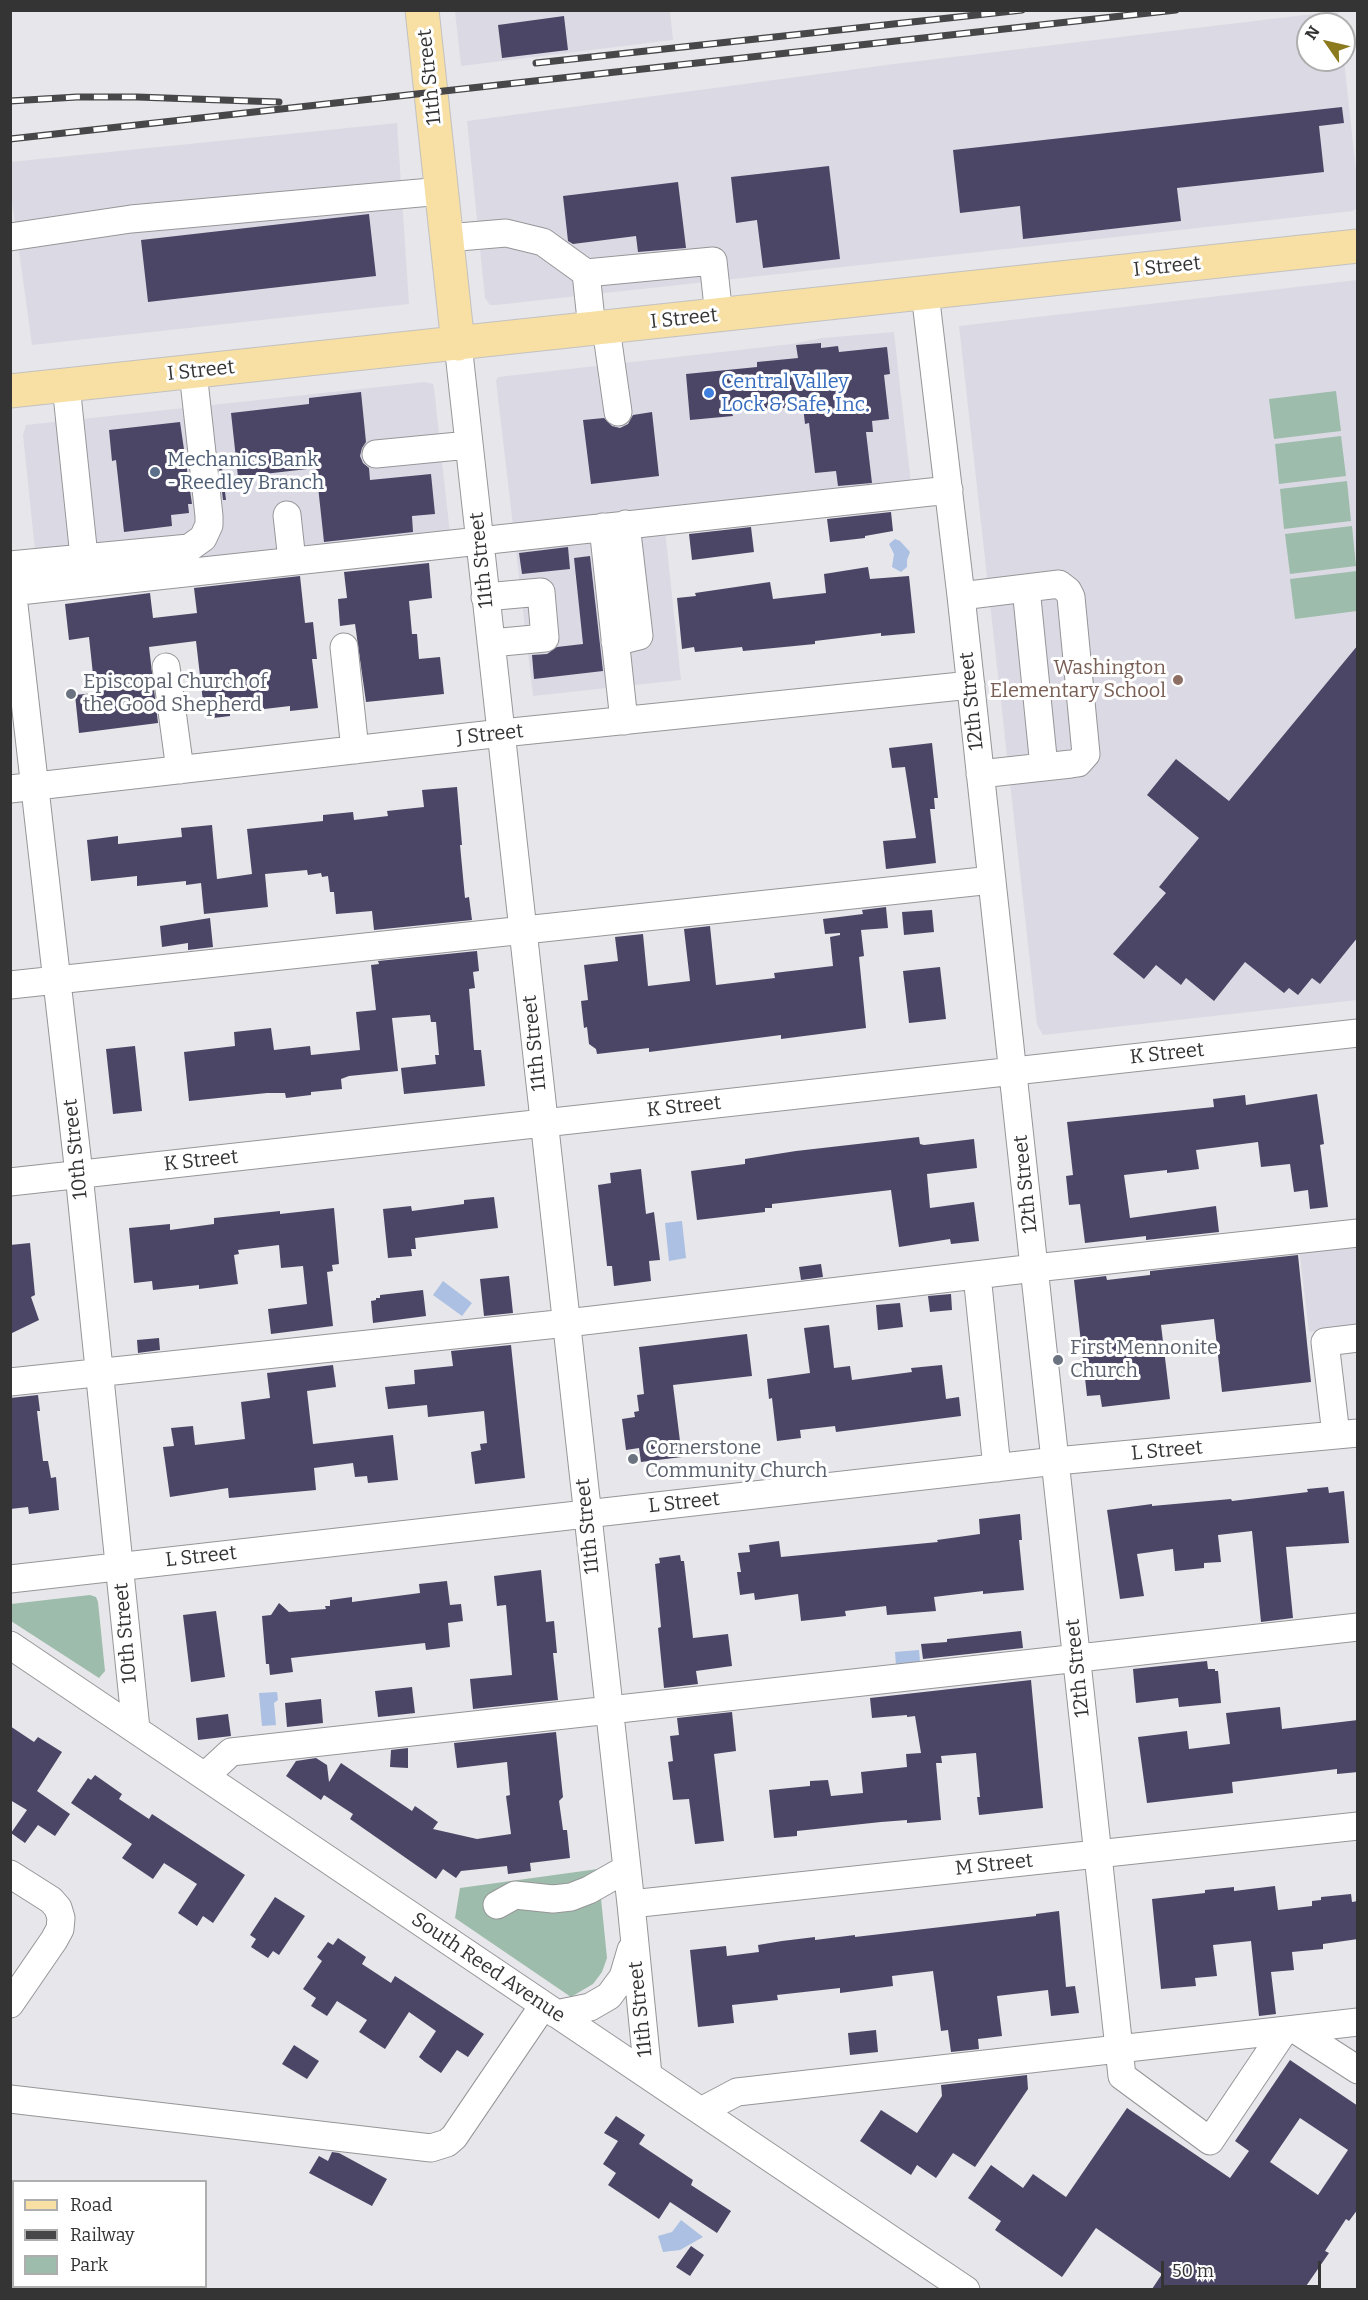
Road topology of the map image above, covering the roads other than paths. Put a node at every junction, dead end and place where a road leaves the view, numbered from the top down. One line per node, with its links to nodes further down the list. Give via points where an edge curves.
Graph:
1 (422, 10): 2 (main road, 11th Street)
2 (442, 190): 3 (street, via 131,219); 4 (main road, 11th Street)
3 (10, 237)
4 (447, 238): 6 (street, via 506,233 543,242); 10 (main road, 11th Street)
5 (1358, 246): 7 (main road, I Street)
6 (586, 273): 8 (street, via 713,261); 9 (street)
7 (925, 293): 8 (main road, I Street); 17 (street, 12th Street)
8 (718, 316): 9 (main road, I Street)
9 (599, 329): 10 (main road, I Street); 14 (street)
10 (458, 344): 11 (main road, I Street); 15 (street, 11th Street)
11 (193, 372): 12 (main road, I Street); 22 (street, via 209,516 206,531 189,548)
12 (66, 385): 13 (main road, I Street); 22 (street)
13 (10, 391)
14 (618, 412)
15 (469, 445): 16 (street); 20 (street, 11th Street)
16 (376, 454)
17 (949, 490): 19 (street); 25 (street, 12th Street)
18 (287, 515): 21 (street)
19 (614, 525): 20 (street); 31 (street, via 639,636 615,642)
20 (480, 540): 21 (street); 26 (street, 11th Street)
21 (292, 561): 22 (street)
22 (86, 571): 23 (street)
23 (11, 580): 37 (street, 10th Street)
24 (1026, 588): 25 (street); 34 (street); 34 (street, via 1059,584 1068,591 1072,608 1086,754 1078,763)
25 (961, 596): 30 (street, 12th Street)
26 (486, 597): 27 (street, 11th Street); 27 (street, via 541,592 545,638)
27 (491, 644): 32 (street, 11th Street)
28 (344, 647): 33 (street)
29 (166, 667): 35 (street)
30 (971, 685): 31 (street, J Street); 36 (street, 12th Street)
31 (624, 721): 32 (street, J Street)
32 (501, 733): 33 (street, J Street); 39 (street, 11th Street)
33 (356, 750): 35 (street, J Street)
34 (1044, 767): 36 (street)
35 (180, 770): 37 (street, J Street)
36 (980, 774): 38 (street, 12th Street)
37 (22, 788): 40 (street, 10th Street)
38 (992, 880): 39 (street); 43 (street, 12th Street)
39 (523, 930): 40 (street); 44 (street, 11th Street)
40 (56, 980): 41 (street); 45 (street, 10th Street)
41 (10, 985)
42 (1358, 1034): 43 (street, K Street)
43 (1013, 1071): 44 (street, K Street); 48 (street, 12th Street)
44 (544, 1123): 45 (street, K Street); 50 (street, 11th Street)
45 (79, 1174): 46 (street, K Street); 52 (street, 10th Street)
46 (10, 1182)
47 (1358, 1233): 48 (street)
48 (1035, 1268): 49 (street); 55 (street, 12th Street)
49 (977, 1275): 50 (street); 56 (street)
50 (567, 1323): 52 (street); 57 (street, 11th Street)
51 (1358, 1338): 54 (street, via 1325,1342)
52 (99, 1373): 53 (street); 58 (street, 10th Street)
53 (10, 1382)
54 (1347, 1434): 55 (street, L Street)
55 (1056, 1461): 56 (street, L Street); 62 (street, 12th Street)
56 (997, 1468): 57 (street, L Street)
57 (587, 1514): 58 (street, L Street); 63 (street, 11th Street)
58 (120, 1566): 59 (street, L Street); 64 (street, 10th Street)
59 (10, 1579)
60 (1358, 1627): 62 (street)
61 (10, 1645): 64 (street, South Reed Avenue)
62 (1077, 1659): 63 (street); 67 (street, 12th Street)
63 (608, 1710): 65 (street, via 231,1752); 68 (street, 11th Street)
64 (136, 1729): 65 (street, South Reed Avenue)
65 (205, 1776): 74 (street, South Reed Avenue)
66 (1358, 1826): 67 (street, M Street)
67 (1098, 1854): 70 (street, M Street); 77 (street, 12th Street)
68 (626, 1869): 70 (street, 11th Street); 71 (street, via 580,1894 553,1899 515,1895)
69 (10, 1874): 73 (street, via 51,1900 61,1918 54,1940)
70 (631, 1904): 72 (street, 11th Street)
71 (497, 1905)
72 (634, 1937): 74 (street, via 624,1977 609,1996 590,2007); 79 (street, 11th Street)
73 (10, 2004)
74 (550, 2010): 79 (street, South Reed Avenue); 80 (street, via 454,2137 447,2144 431,2148)
75 (1358, 2022): 76 (street)
76 (1290, 2030): 77 (street); 77 (street, 12th Street, via 1210,2141 1122,2076); 78 (street)
77 (1119, 2049): 81 (street, via 737,2092)
78 (1358, 2070)
79 (648, 2075): 81 (street, South Reed Avenue)
80 (10, 2099)
81 (701, 2110): 82 (street, South Reed Avenue)
82 (966, 2289)

